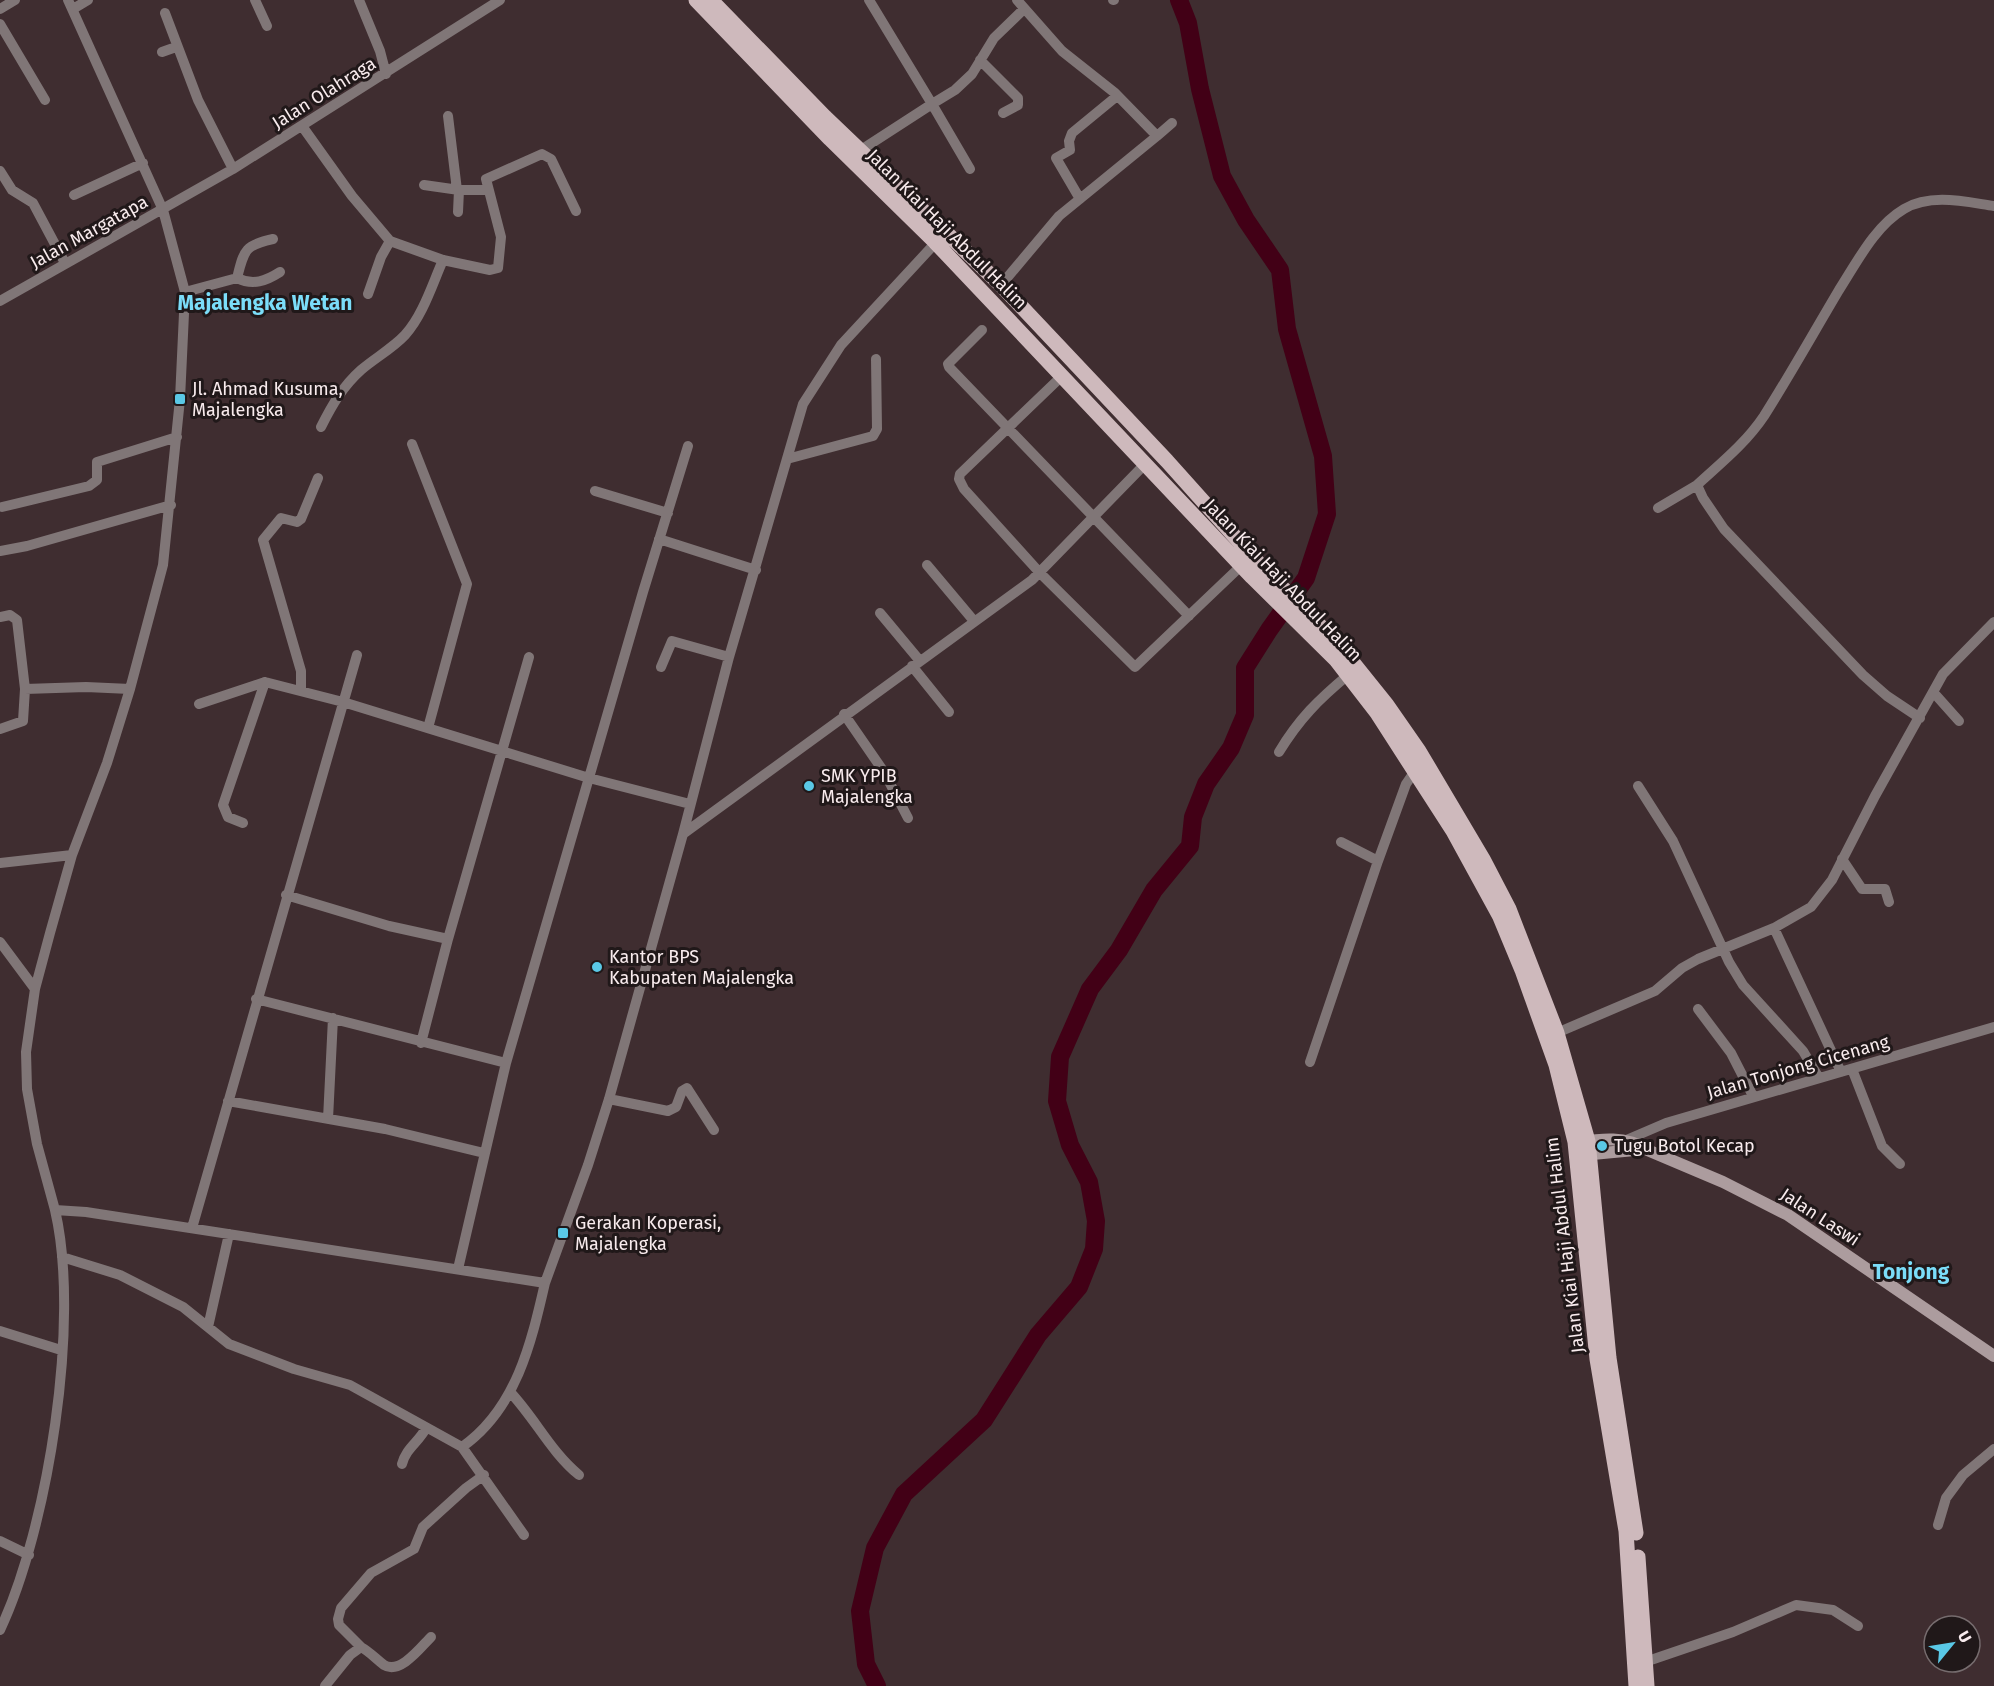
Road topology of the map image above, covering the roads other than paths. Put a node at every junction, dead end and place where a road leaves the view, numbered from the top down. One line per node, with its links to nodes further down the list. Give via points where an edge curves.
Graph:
1 (15, 0): 11 (street)
2 (88, 0): 10 (street)
3 (255, 0): 15 (street)
4 (359, 0): 19 (street)
5 (500, 0): 19 (street, Jalan Olahraga)
6 (696, 0): 42 (main road, Jalan Kiai Haji Abdul Halim, via 830,139)
7 (711, 0): 28 (main road, Jalan Kiai Haji Abdul Halim)
8 (869, 0): 22 (street)
9 (1017, 0): 12 (street)
10 (71, 4): 29 (street)
11 (0, 9)
12 (1024, 9): 18 (street, via 1002,29); 20 (street, via 1062,51)
13 (165, 13): 16 (street)
14 (0, 24): 21 (street)
15 (267, 26)
16 (176, 47): 17 (street); 30 (street)
17 (162, 52)
18 (980, 60): 22 (street, via 955,90); 23 (street, via 1018,98 1018,105)
19 (386, 74): 26 (street, Jalan Olahraga)
20 (1117, 96): 27 (street); 37 (street, via 1070,136 1070,150 1056,158)
21 (45, 100)
22 (932, 104): 28 (street); 31 (street)
23 (1003, 113)
24 (448, 116): 34 (street)
25 (1172, 123): 27 (street)
26 (302, 126): 30 (street, Jalan Olahraga); 44 (street)
27 (1157, 136): 37 (street)
28 (861, 150): 42 (main road, Jalan Kiai Haji Abdul Halim)
29 (143, 163): 36 (street); 39 (street)
30 (233, 169): 39 (street, Jalan Olahraga)
31 (970, 169)
32 (0, 171): 46 (street, via 12,190 33,203)
33 (424, 185): 34 (street)
34 (458, 190): 35 (street); 41 (street)
35 (488, 190): 40 (street, via 487,177 547,155); 45 (street, via 501,237 498,268 490,270)
36 (74, 195)
37 (1080, 199): 49 (street, via 1059,216)
38 (1994, 207): 64 (street, via 1932,201 1905,208 1888,222 1850,273 1763,416 1733,452)
39 (163, 210): 46 (street, Jalan Margatapa); 50 (street)
40 (576, 211)
41 (458, 212)
42 (940, 237): 49 (main road, Jalan Kiai Haji Abdul Halim); 55 (main road, Jalan Kiai Haji Abdul Halim); 61 (street, via 841,345 821,373 803,404)
43 (273, 239): 48 (street, via 248,248)
44 (390, 241): 45 (street); 51 (street)
45 (443, 260): 56 (street, via 418,316 405,335 346,386)
46 (65, 263): 52 (street, Jalan Margatapa)
47 (280, 272): 48 (street, via 259,282)
48 (237, 278): 50 (street)
49 (1001, 285): 75 (main road, Jalan Kiai Haji Abdul Halim)
50 (185, 292): 58 (street)
51 (368, 294)
52 (0, 301)
53 (982, 330): 57 (street, via 948,364)
54 (876, 358): 61 (street, via 877,429 873,436)
55 (1064, 375): 57 (street); 62 (main road, Jalan Kiai Haji Abdul Halim)
56 (321, 427)
57 (1009, 429): 70 (street); 76 (street, via 960,474 960,484)
58 (177, 437): 66 (street); 67 (street, via 97,462 97,480 89,486)
59 (412, 444): 100 (street, via 467,584)
60 (688, 446): 69 (street)
61 (787, 459): 74 (street)
62 (1145, 464): 70 (street); 75 (main road, Jalan Kiai Haji Abdul Halim)
63 (318, 478): 92 (street, via 300,519 297,522 280,518 263,540 301,670)
64 (1694, 487): 68 (street); 98 (street, via 1724,529 1863,675)
65 (595, 491): 69 (street)
66 (171, 505): 72 (street); 91 (street, via 163,565)
67 (2, 507)
68 (1658, 508)
69 (668, 513): 71 (street)
70 (1091, 517): 76 (street); 78 (street)
71 (659, 539): 74 (street); 105 (street)
72 (0, 551)
73 (927, 565): 80 (street)
74 (756, 570): 85 (street)
75 (1252, 570): 78 (street); 82 (main road, Jalan Kiai Haji Abdul Halim)
76 (1040, 573): 78 (street, via 1134,667); 80 (street)
77 (880, 613): 86 (street)
78 (1189, 616)
79 (0, 617): 90 (street, via 10,615 17,620)
80 (974, 621): 86 (street)
81 (1994, 622): 93 (street, via 1951,663)
82 (1314, 627): 88 (main road, Jalan Kiai Haji Abdul Halim); 127 (main road, Jalan Kiai Haji Abdul Halim, via 1388,705 1483,859 1509,909)
83 (357, 655): 94 (street)
84 (529, 657): 102 (street)
85 (729, 657): 87 (street, via 672,641); 107 (street)
86 (916, 664): 96 (street); 97 (street)
87 (661, 667)
88 (1348, 675): 103 (street, via 1310,708); 104 (main road, Jalan Kiai Haji Abdul Halim)
89 (265, 682): 92 (street); 95 (street); 109 (street, via 223,806 228,817)
90 (25, 689): 91 (street); 101 (street, via 23,721)
91 (130, 689): 112 (street)
92 (301, 690): 94 (street)
93 (1934, 693): 98 (street); 99 (street)
94 (343, 702): 100 (street); 116 (street)
95 (199, 704)
96 (949, 712)
97 (844, 714): 108 (street, via 884,772); 110 (street)
98 (1920, 718): 113 (street)
99 (1959, 721)
100 (428, 728): 102 (street)
101 (0, 729)
102 (504, 752): 105 (street); 119 (street)
103 (1279, 752)
104 (1415, 771): 114 (street, via 1406,784); 127 (main road, Jalan Kiai Haji Abdul Halim, via 1500,917)
105 (589, 778): 107 (street); 130 (street)
106 (1638, 786): 121 (street, via 1673,841)
107 (690, 804): 110 (street)
108 (908, 818)
109 (243, 823)
110 (683, 834): 135 (street)
111 (1341, 842): 114 (street)
112 (72, 855): 115 (street); 122 (street)
113 (1842, 860): 117 (street, via 1862,889 1885,889); 118 (street, via 1811,907)
114 (1378, 861): 129 (street)
115 (0, 863)
116 (286, 895): 119 (street); 123 (street)
117 (1889, 902)
118 (1774, 928): 121 (street); 132 (street)
119 (448, 939): 128 (street)
120 (0, 942): 122 (street)
121 (1725, 949): 127 (street, via 1682,968 1655,991); 133 (street, via 1743,985 1803,1052)
122 (35, 989): 143 (street, via 26,1052 27,1089)
123 (256, 999): 125 (street); 136 (street)
124 (1698, 1009): 134 (street, via 1731,1053)
125 (333, 1018): 128 (street); 137 (street)
126 (1994, 1027): 131 (street, Jalan Tonjong Cicenang)
127 (1552, 1035): 140 (main road, Jalan Kiai Haji Abdul Halim, via 1556,1065)
128 (422, 1042): 130 (street)
129 (1310, 1062)
130 (506, 1063): 141 (street)
131 (1852, 1069): 132 (street, Jalan Tonjong Cicenang); 142 (street, via 1882,1146)
132 (1841, 1072): 133 (street, Jalan Tonjong Cicenang)
133 (1819, 1078): 134 (street, Jalan Tonjong Cicenang)
134 (1753, 1096): 139 (street, Jalan Tonjong Cicenang, via 1646,1130)
135 (609, 1099): 138 (street, via 668,1111 676,1107 682,1090 687,1088); 148 (street)
136 (228, 1101): 137 (street); 144 (street)
137 (328, 1119): 141 (street)
138 (714, 1130)
139 (1622, 1146): 140 (main road, Jalan Laswi); 152 (main road, Jalan Laswi, via 1633,1152 1645,1149 1788,1215)
140 (1583, 1148): 158 (main road, Jalan Kiai Haji Abdul Halim, via 1598,1359)
141 (484, 1153): 147 (street)
142 (1899, 1164)
143 (55, 1210): 144 (street); 146 (street)
144 (192, 1228): 145 (street)
145 (229, 1234): 147 (street); 149 (street)
146 (62, 1257): 149 (street, via 136,1283 183,1307); 151 (street)
147 (458, 1269): 148 (street)
148 (544, 1283): 153 (street, via 536,1324)
149 (208, 1327): 154 (street, via 230,1344 369,1393)
150 (0, 1330): 151 (street)
151 (61, 1350): 164 (street, via 56,1408)
152 (1994, 1356)
153 (511, 1394): 155 (street, via 486,1426); 160 (street, via 548,1445)
154 (426, 1428): 155 (street); 157 (street, via 421,1439 404,1455)
155 (462, 1447): 159 (street)
156 (1994, 1449): 161 (street, via 1963,1475 1946,1498)
157 (402, 1464)
158 (1622, 1467): 169 (main road, Jalan Kiai Haji Abdul Halim, via 1636,1530); 171 (main road, Jalan Kiai Haji Abdul Halim)
159 (484, 1475): 162 (street); 168 (street, via 423,1527 414,1549 371,1573 341,1608 339,1625)
160 (579, 1475)
161 (1938, 1525)
162 (524, 1536)
163 (0, 1541): 164 (street)
164 (29, 1555): 166 (street)
165 (1858, 1626): 169 (street, via 1833,1610 1796,1605 1733,1632)
166 (0, 1630)
167 (431, 1637): 168 (street, via 404,1663 392,1667)
168 (361, 1647): 170 (street)
169 (1645, 1662): 172 (main road, Jalan Kiai Haji Abdul Halim)
170 (325, 1686)
171 (1636, 1686)
172 (1647, 1686)

